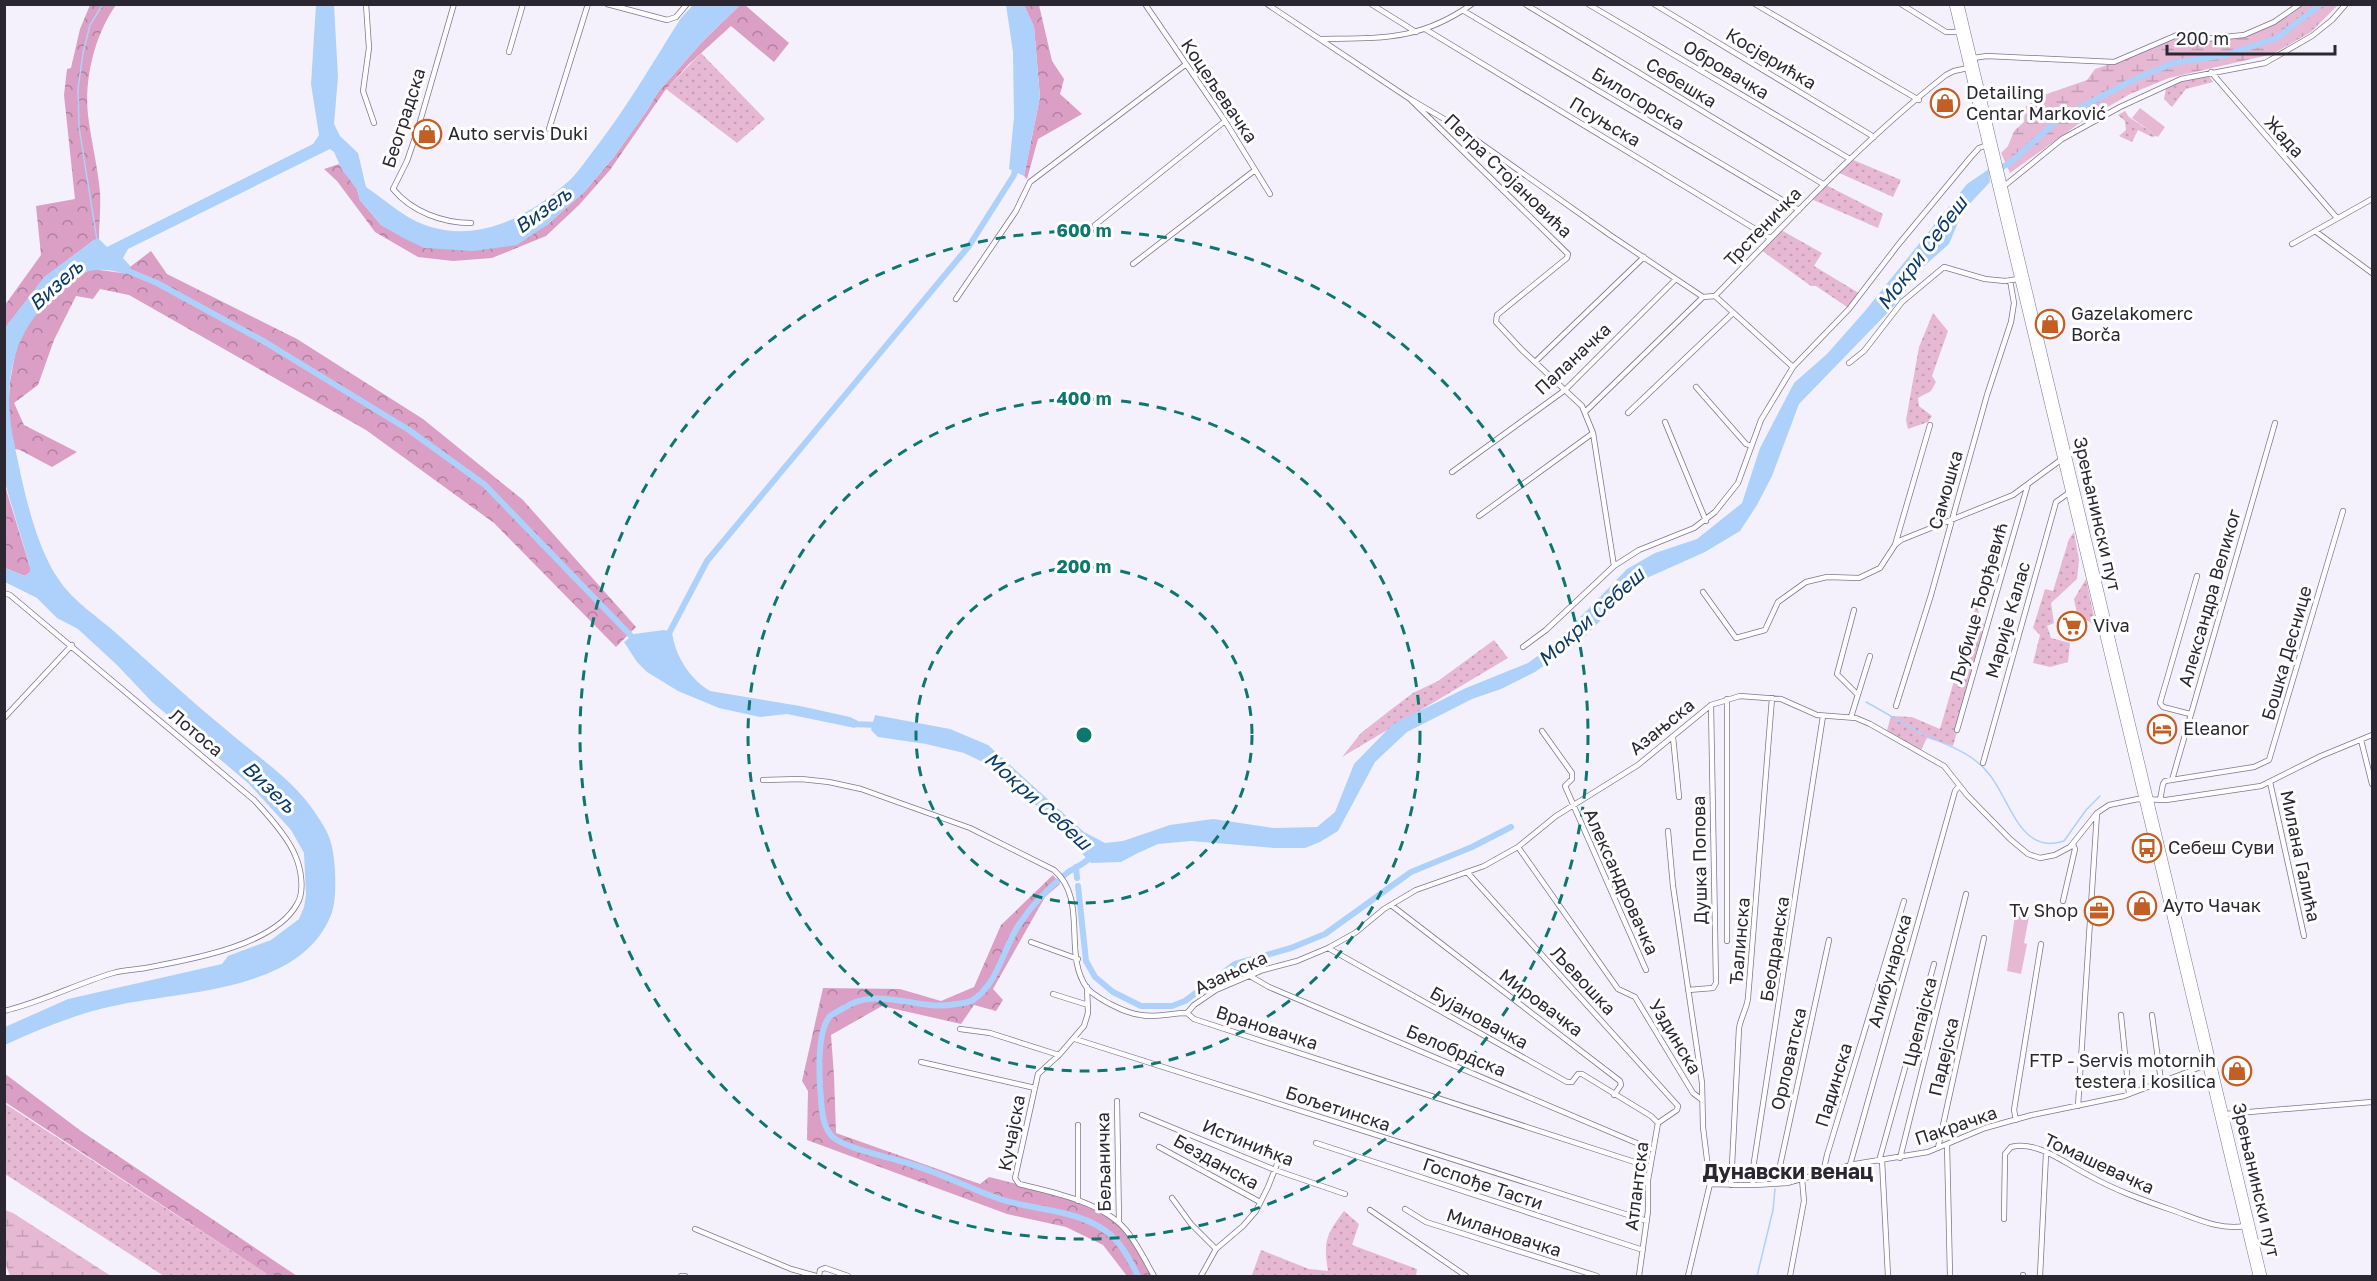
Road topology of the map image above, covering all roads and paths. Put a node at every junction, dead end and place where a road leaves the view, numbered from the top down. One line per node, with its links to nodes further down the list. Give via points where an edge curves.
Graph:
1 (366, 4): 33 (street, Београдска, via 369,48 362,87)
2 (454, 4): 46 (street, Београдска, via 414,140 393,189 431,217)
3 (523, 4): 25 (street)
4 (588, 4): 34 (street)
5 (606, 4): 6 (street, via 667,20 676,17)
6 (687, 4)
7 (1145, 4): 27 (street, Коцељевачка)
8 (1267, 4): 24 (street)
9 (1371, 4): 22 (street)
10 (1462, 4): 20 (street, Билогорска)
11 (1525, 4): 40 (street, Себешка)
12 (1588, 4): 37 (street, Обровачка)
13 (1654, 4): 35 (street, Косјерићка)
14 (1755, 4): 31 (street)
15 (1901, 4): 23 (street, via 1946,32)
16 (1953, 4): 23 (main road, Зрењанински пут)
17 (1960, 4): 26 (main road, Зрењанински пут)
18 (2300, 4): 26 (street, via 2274,22 2244,35 2205,39 2177,35 2114,62)
19 (2346, 4): 29 (street, via 2312,36 2265,63)
20 (1468, 8): 21 (street); 44 (street, Билогорска)
21 (1425, 29): 22 (street); 49 (street, Псуњска)
22 (1416, 32): 24 (street, via 1391,38)
23 (1960, 32): 28 (main road, Зрењанински пут)
24 (1321, 39): 30 (street)
25 (508, 52)
26 (1973, 58): 36 (main road, Зрењанински пут)
27 (1185, 65): 32 (street, Коцељевачка); 59 (street, via 1030,182 1016,211)
28 (1968, 68): 31 (street, Трстеничка, via 1951,72); 36 (main road, Зрењанински пут)
29 (2211, 72): 41 (street, via 2174,81 2062,139); 45 (street, Жада)
30 (1410, 99): 51 (street, via 1456,126); 61 (street, Петра Стојановића, via 1568,254 1496,317 1496,324)
31 (1919, 100): 35 (street, Трстеничка)
32 (1225, 122): 38 (street, Коцељевачка); 47 (street)
33 (374, 123)
34 (549, 129)
35 (1874, 137): 37 (street, Трстеничка)
36 (1990, 144): 39 (main road, Зрењанински пут); 63 (street, via 1979,148 1970,158 1849,309)
37 (1850, 159): 40 (street, Трстеничка)
38 (1255, 170): 42 (street, Коцељевачка); 52 (street)
39 (1998, 177): 41 (main road, Зрењанински пут); 55 (main road, Зрењанински пут)
40 (1823, 184): 44 (street, Трстеничка)
41 (2003, 187): 111 (main road, Зрењанински пут)
42 (1270, 194)
43 (2373, 199): 45 (street)
44 (1799, 210): 49 (street, Трстеничка)
45 (2337, 218): 48 (street)
46 (471, 223)
47 (1095, 225)
48 (2315, 231): 50 (street); 53 (street)
49 (1770, 238): 57 (street, Трстеничка)
50 (2292, 244)
51 (1644, 257): 54 (street); 61 (street)
52 (1133, 264)
53 (2373, 273)
54 (1676, 279): 58 (street); 65 (street, Паланачка)
55 (2018, 279): 56 (street); 73 (main road, Зрењанински пут)
56 (2010, 280): 62 (street, via 1974,277 1944,267 1902,302 1864,351); 79 (street, Самошка, via 2014,309)
57 (1715, 296): 58 (street); 60 (street)
58 (1703, 297): 66 (street)
59 (956, 299)
60 (1733, 313): 63 (street); 67 (street)
61 (1535, 362): 65 (street, Петра Стојановића)
62 (1849, 363)
63 (1793, 367): 72 (street, via 1767,408)
64 (1696, 387): 72 (street)
65 (1565, 390): 66 (street, Петра Стојановића); 74 (street, Паланачка)
66 (1585, 412): 71 (street, Петра Стојановића)
67 (1628, 413)
68 (1665, 422): 80 (street)
69 (2275, 423): 95 (street, Александра Великог)
70 (1930, 425): 81 (street)
71 (1593, 433): 78 (street); 82 (street, Петра Стојановића)
72 (1751, 446): 80 (street, via 1738,483)
73 (2062, 459): 75 (street); 76 (main road, Зрењанински пут)
74 (1452, 472)
75 (2028, 484): 79 (street, via 2013,495); 99 (street, Љубице Ђорђевић)
76 (2070, 492): 104 (street, Марије Калас, via 2056,502); 111 (main road, Зрењанински пут)
77 (2343, 511): 106 (street, Бошка Деснице, via 2270,760 2250,768)
78 (1479, 516)
79 (1953, 518): 81 (street); 94 (street, Самошка)
80 (1706, 521): 82 (street, via 1639,550)
81 (1895, 545): 84 (street, via 1880,568 1863,576 1822,577 1802,584 1778,602 1765,630 1741,638 1732,635)
82 (1614, 566): 88 (street)
83 (2197, 576): 95 (street, via 2160,703)
84 (1703, 592)
85 (4, 593): 87 (street, Лотоса)
86 (1854, 610): 90 (street, via 1837,674)
87 (72, 645): 98 (street); 138 (street, Лотоса, via 239,787 271,819 295,854 301,880 298,903 279,926 260,938 188,958 115,972)
88 (1523, 647)
89 (1870, 656): 90 (street)
90 (1857, 694): 97 (street)
91 (1772, 698): 92 (street, Азањска, via 1750,695); 96 (street, Азањска); 177 (street, Ђалинска, via 1748,998 1739,1028)
92 (1727, 699): 93 (street, Азањска); 126 (street)
93 (1711, 705): 102 (street, Азањска); 135 (street, Душка Попова, via 1716,983 1713,988)
94 (1896, 706)
95 (2190, 714): 106 (street, Александра Великог)
96 (1823, 716): 97 (street, Азањска); 178 (street, Беодранска)
97 (1851, 717): 109 (street, Азањска, via 1864,720 1937,761)
98 (4, 718)
99 (1957, 730)
100 (1542, 731): 113 (street, via 1572,773 1565,786)
101 (2373, 735): 103 (street)
102 (1673, 737): 110 (street); 113 (street, Азањска, via 1638,765)
103 (2361, 740): 107 (street); 108 (street)
104 (1983, 763)
105 (763, 780): 130 (street, via 801,779 861,789 970,828 1053,870 1060,875 1072,900)
106 (2172, 780): 112 (street, via 2164,783)
107 (2270, 782): 112 (street, via 2233,792); 123 (street, Милана Галића)
108 (2373, 784)
109 (1959, 786): 116 (street, Азањска, via 2028,854 2049,857); 170 (street, Алибунарска)
110 (1679, 797)
111 (2146, 799): 112 (street); 114 (street, via 2109,805); 146 (main road, Зрењанински пут); 156 (main road, Зрењанински пут)
112 (2160, 800)
113 (1572, 805): 117 (street, Азањска); 132 (street, Александровачка)
114 (2097, 813): 116 (street, Азањска); 154 (street)
115 (1668, 831): 135 (street)
116 (2073, 844): 121 (street)
117 (1518, 847): 118 (street, Азањска); 151 (street, Уздинска, via 1618,989 1635,997 1693,1093)
118 (1467, 872): 122 (street, Азањска, via 1426,885); 155 (street, Љевошка)
119 (1966, 894): 168 (street, Црепајска)
120 (1904, 901): 173 (street, Падинска)
121 (2063, 901)
122 (1391, 905): 129 (street, Азањска, via 1356,933); 150 (street, Мировачка, via 1620,1081)
123 (2304, 936)
124 (1984, 938): 164 (street, Падејска)
125 (1830, 940): 176 (street, Орловатска)
126 (1727, 941)
127 (1031, 942): 130 (street)
128 (2041, 944): 158 (street, via 2014,1110)
129 (1328, 948): 133 (street, Азањска); 150 (street, Бујановачка, via 1567,1082 1580,1074)
130 (1078, 959): 134 (street)
131 (1934, 964): 169 (street)
132 (1646, 970)
133 (1250, 976): 139 (street, Азањска, via 1216,990); 165 (street, Белобрдска)
134 (1087, 987): 137 (street); 139 (street, Врановачка, via 1106,1002 1140,1015)
135 (1688, 990): 151 (street)
136 (1053, 994): 137 (street)
137 (1088, 1005): 143 (street, via 1086,1022)
138 (4, 1011)
139 (1187, 1013): 171 (street, Врановачка, via 1194,1019)
140 (2121, 1015): 149 (street)
141 (2152, 1015): 147 (street)
142 (960, 1029): 144 (street, via 990,1033)
143 (1075, 1038): 144 (street, Кучајска); 186 (street, Бољетинска)
144 (1059, 1055): 148 (street, Кучајска, via 1039,1071)
145 (921, 1062): 148 (street)
146 (2206, 1065): 147 (street, Пакрачка); 188 (main road, Зрењанински пут)
147 (2161, 1081): 149 (street, Пакрачка)
148 (1035, 1088): 181 (street, Кучајска, via 1015,1178 1019,1184)
149 (2129, 1094): 154 (street, Пакрачка)
150 (1614, 1095): 159 (street)
151 (1701, 1099): 175 (street, Уздинска)
152 (1117, 1101): 187 (street, Бељаничка)
153 (2373, 1102): 156 (street)
154 (2078, 1106): 158 (street, Пакрачка)
155 (1679, 1108): 159 (street, Атлантска)
156 (2225, 1114): 207 (main road, Зрењанински пут)
157 (1142, 1115): 172 (street, Истинићка)
158 (2016, 1120): 162 (street, Пакрачка)
159 (1658, 1123): 165 (street, Атлантска)
160 (1078, 1125): 181 (street)
161 (1316, 1143): 191 (street, Госпође Тасти)
162 (1947, 1144): 164 (street, Пакрачка); 204 (street)
163 (1159, 1147): 182 (street, Безданска)
164 (1938, 1148): 168 (street, Пакрачка)
165 (1653, 1150): 171 (street, Атлантска)
166 (1281, 1154): 172 (street)
167 (2046, 1154): 185 (street, Томашевачка, via 2022,1146 2006,1152); 188 (street, Томашевачка, via 2142,1201 2199,1221); 205 (street)
168 (1900, 1158): 169 (street, Пакрачка)
169 (1880, 1161): 170 (street, Пакрачка); 203 (street)
170 (1850, 1165): 173 (street, Пакрачка)
171 (1650, 1167): 186 (street, Атлантска)
172 (1275, 1170): 179 (street, Истинићка); 182 (street)
173 (1823, 1173): 174 (street, Пакрачка)
174 (1802, 1179): 176 (street, Пакрачка); 202 (street, via 1804,1201)
175 (1710, 1184): 177 (street, Пакрачка); 201 (street, Уздинска)
176 (1776, 1184): 178 (street, Пакрачка)
177 (1731, 1185): 178 (street, Пакрачка)
178 (1753, 1185)
179 (1345, 1194)
180 (1172, 1198): 190 (street)
181 (1078, 1201): 187 (street, Кучајска)
182 (1260, 1202): 190 (street, via 1251,1218)
183 (1405, 1209): 199 (street, Милановачка, via 1426,1222)
184 (1370, 1210): 198 (street)
185 (2004, 1219)
186 (1647, 1221): 191 (street, Атлантска)
187 (1119, 1223): 196 (street, Кучајска)
188 (2245, 1226): 206 (main road, Зрењанински пут)
189 (695, 1229): 194 (street, via 791,1269)
190 (1216, 1249): 197 (street)
191 (1643, 1250): 200 (street, Атлантска)
192 (681, 1276): 193 (street)
193 (685, 1276)
194 (818, 1276): 195 (street, via 823,1268)
195 (848, 1276)
196 (1154, 1276)
197 (1201, 1276)
198 (1466, 1276)
199 (1597, 1276)
200 (1639, 1276)
201 (1688, 1276)
202 (1790, 1276)
203 (1888, 1276)
204 (1950, 1276)
205 (2040, 1276)
206 (2257, 1276)
207 (2263, 1276)

